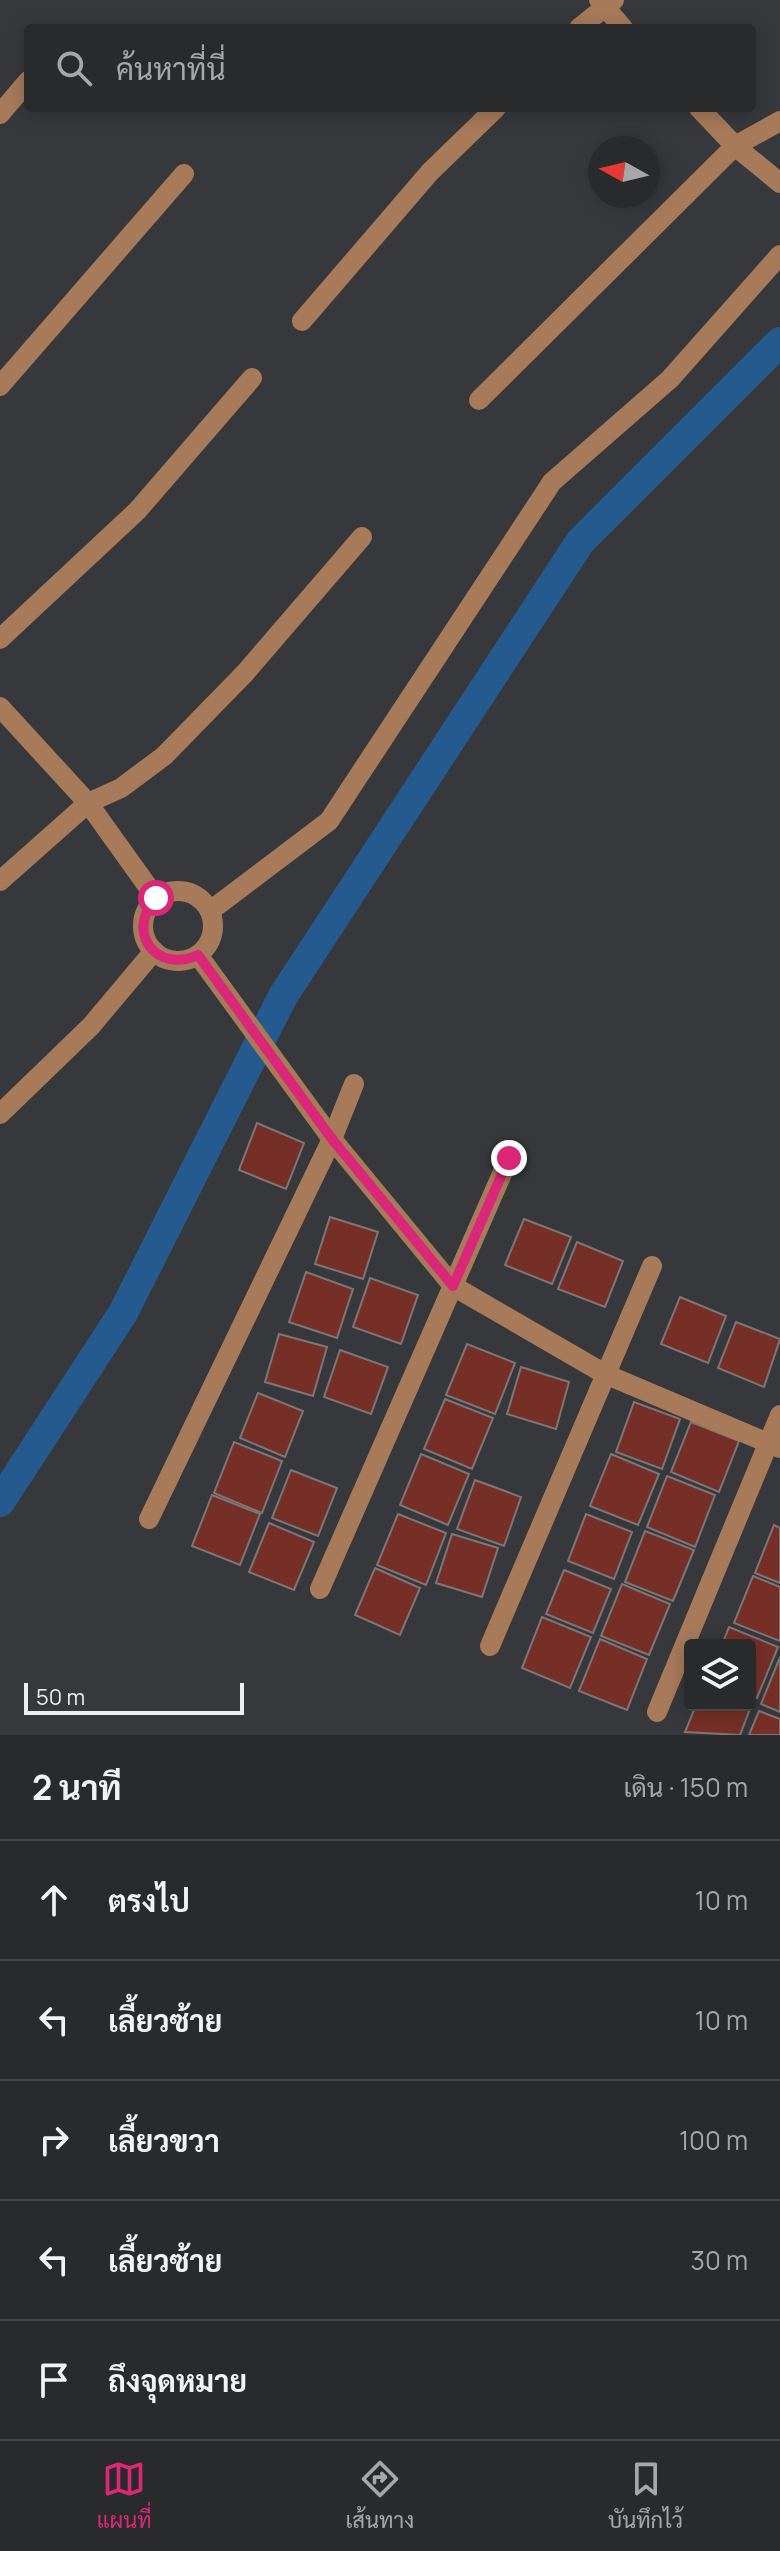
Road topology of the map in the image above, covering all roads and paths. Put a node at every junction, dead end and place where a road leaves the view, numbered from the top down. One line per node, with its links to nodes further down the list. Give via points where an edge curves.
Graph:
1 (605, 2): 2 (street); 3 (street)
2 (583, 24)
3 (620, 24)
4 (24, 86): 7 (street)
5 (492, 112): 13 (street, via 430,172)
6 (703, 112): 9 (street)
7 (0, 114)
8 (780, 121): 9 (street)
9 (735, 146): 11 (street); 16 (street)
10 (184, 174): 15 (street)
11 (780, 183)
12 (780, 255): 23 (street, via 670,379 552,482 329,821)
13 (302, 321)
14 (252, 378): 18 (street, via 137,511)
15 (0, 386)
16 (479, 400)
17 (362, 537): 20 (street, via 245,673 164,756 121,788)
18 (0, 639)
19 (0, 707): 20 (street)
20 (88, 803): 21 (street); 22 (street)
21 (0, 881)
22 (156, 898): 23 (street, via 187,891); 24 (street, via 148,907 143,930)
23 (210, 911): 25 (street, via 212,935)
24 (154, 951): 25 (street, via 175,961); 27 (street, via 91,1026)
25 (198, 955): 28 (street)
26 (354, 1084): 28 (street)
27 (2, 1110)
28 (332, 1139): 31 (street); 35 (street)
29 (509, 1158): 31 (street)
30 (652, 1266): 32 (street)
31 (453, 1286): 32 (street); 36 (street)
32 (605, 1374): 34 (street); 37 (street)
33 (780, 1415): 34 (street)
34 (774, 1446): 38 (street)
35 (149, 1519)
36 (320, 1589)
37 (490, 1646)
38 (657, 1712)

